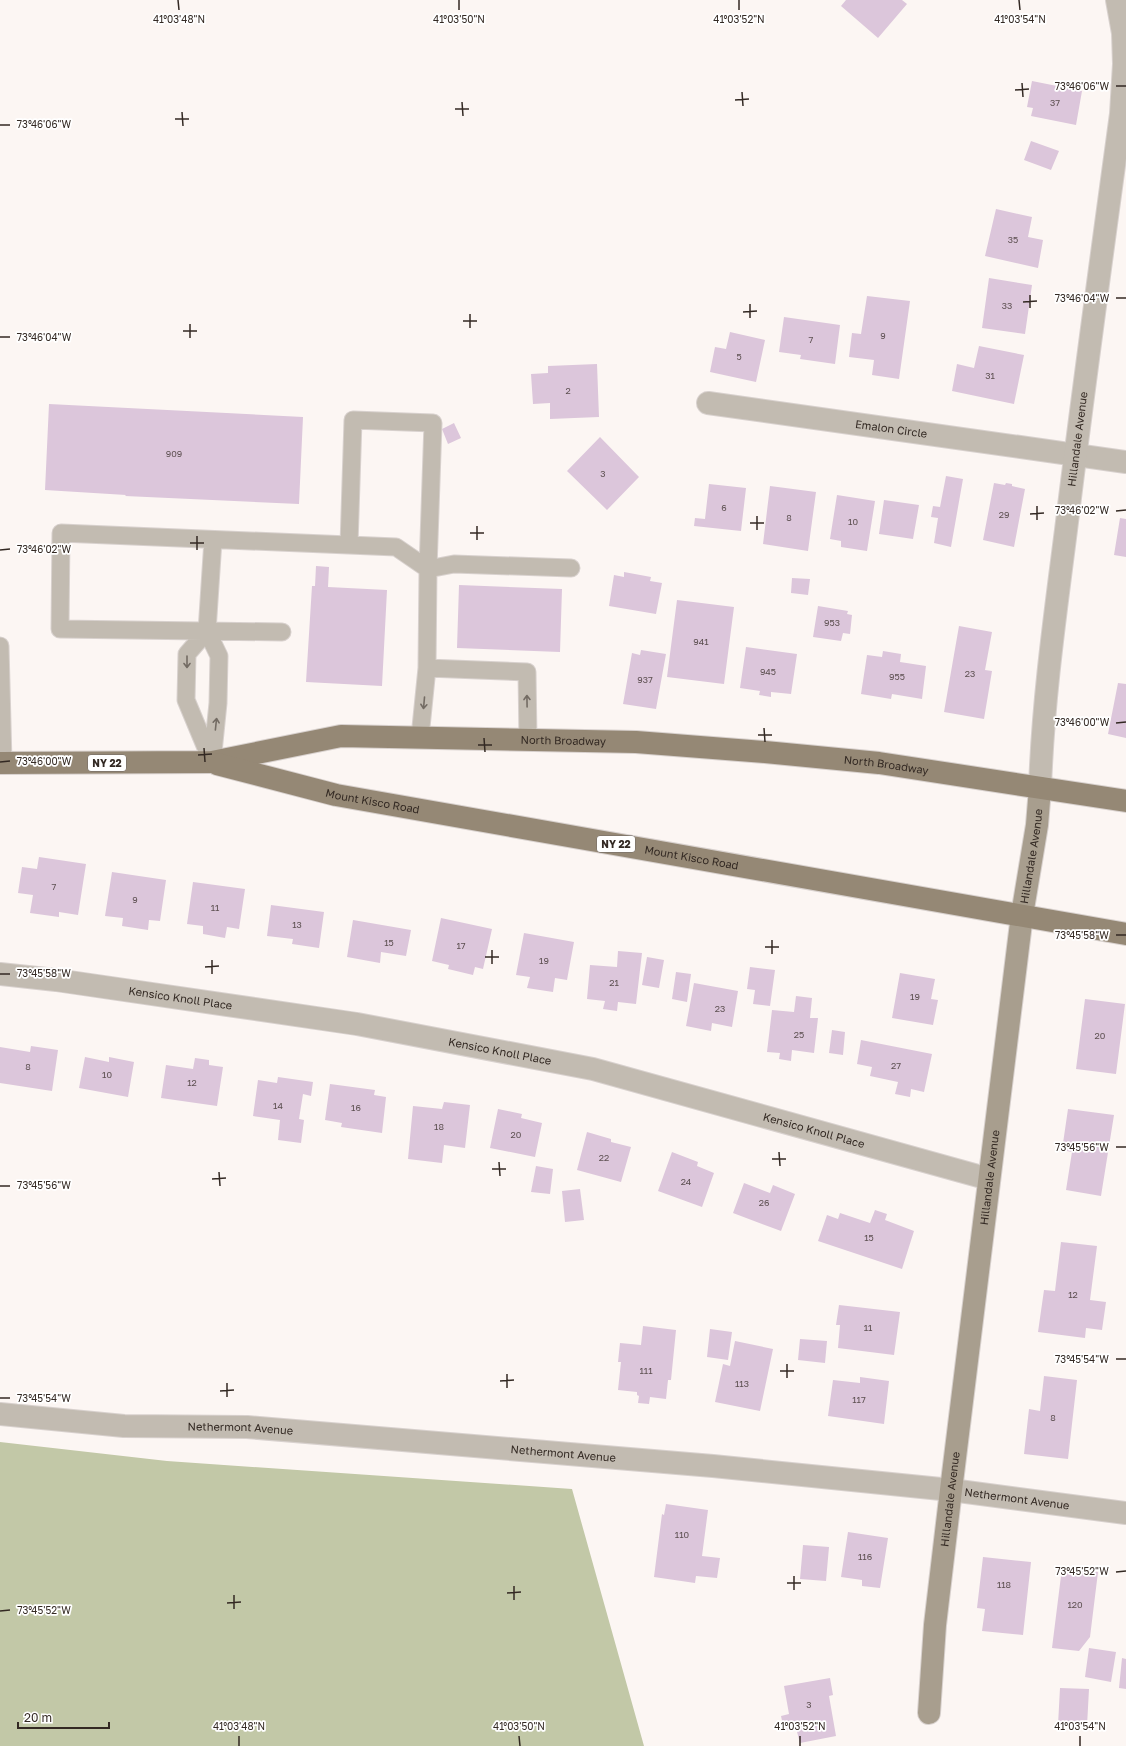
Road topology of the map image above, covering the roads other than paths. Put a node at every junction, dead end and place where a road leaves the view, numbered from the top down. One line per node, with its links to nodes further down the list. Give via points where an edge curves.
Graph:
1 (1117, 0): 2 (street, Hillandale Avenue, via 1124,48)
2 (1124, 114): 4 (street, Hillandale Avenue)
3 (708, 403): 4 (street, Emalon Circle)
4 (1075, 456): 5 (street, Emalon Circle); 19 (street, Hillandale Avenue, via 1041,745)
5 (1126, 462)
6 (212, 540): 7 (lane); 10 (lane); 10 (lane, via 61,533 60,629)
7 (349, 545): 9 (lane, via 396,547); 9 (lane, via 353,420 433,423)
8 (571, 568): 9 (lane, via 454,564)
9 (428, 569): 13 (lane)
10 (207, 631): 11 (lane); 17 (lane, one-way to 10, via 218,703 219,656); 17 (lane, one-way to 17, via 187,654 186,700)
11 (282, 632)
12 (0, 646): 14 (lane)
13 (427, 668): 15 (lane, one-way to 15); 16 (lane, one-way to 13, via 527,672)
14 (0, 669): 18 (lane)
15 (420, 738): 16 (main road, North Broadway); 17 (main road, North Broadway, via 341,736)
16 (528, 740): 19 (main road, North Broadway, via 636,742 773,753 879,763)
17 (212, 762): 18 (main road, North Broadway / NY 22); 21 (main road, Mount Kisco Road / NY 22, via 336,795)
18 (1, 763)
19 (1040, 788): 20 (main road, North Broadway); 21 (street, Hillandale Avenue, via 1037,825)
20 (1126, 801)
21 (1022, 915): 22 (main road, Mount Kisco Road / NY 22); 24 (street, Hillandale Avenue)
22 (1126, 934)
23 (0, 974): 24 (street, Kensico Knoll Place, via 357,1024 593,1069)
24 (989, 1179): 26 (street, Hillandale Avenue)
25 (0, 1414): 26 (street, Nethermont Avenue, via 124,1426 247,1427 713,1466)
26 (951, 1490): 27 (street, Nethermont Avenue); 28 (street, Hillandale Avenue, via 935,1625)
27 (1126, 1513)
28 (929, 1713)

